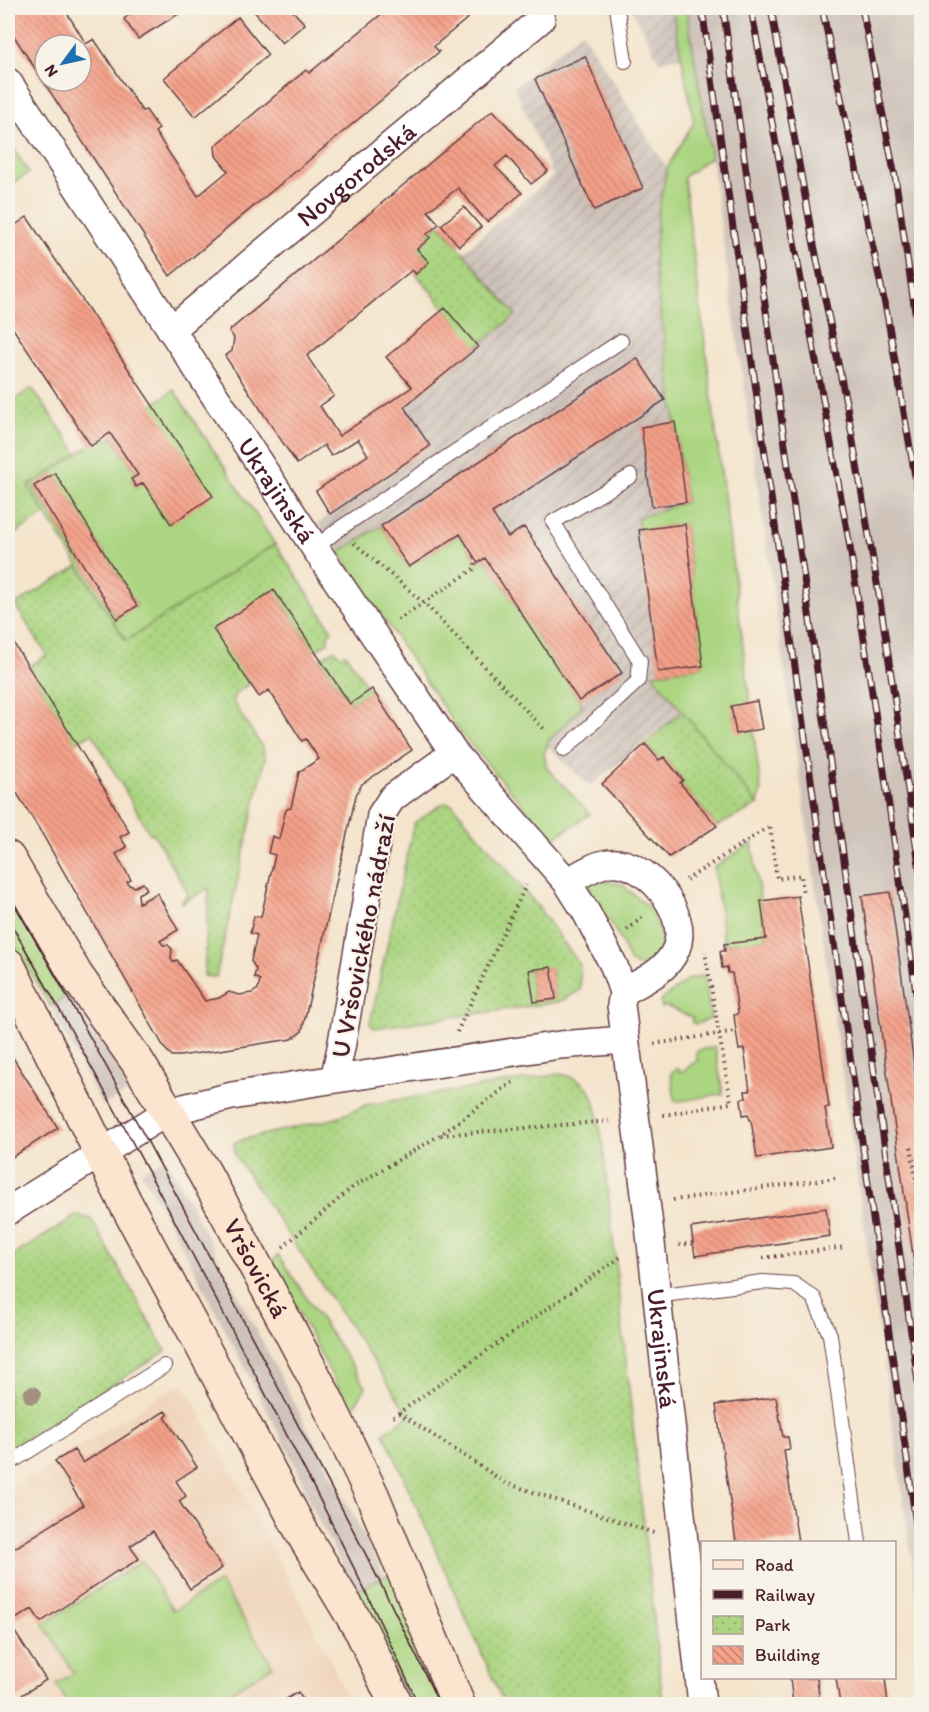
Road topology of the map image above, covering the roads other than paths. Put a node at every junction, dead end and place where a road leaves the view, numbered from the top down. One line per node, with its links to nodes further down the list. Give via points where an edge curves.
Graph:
1 (617, 8): 3 (lane)
2 (541, 19): 5 (street, Novgorodská)
3 (626, 61)
4 (8, 82): 5 (street, Ukrajinská)
5 (171, 330): 8 (street, Ukrajinská)
6 (621, 341): 8 (lane)
7 (631, 476): 9 (lane, via 553,522 640,662 638,681)
8 (315, 548): 10 (street, Ukrajinská)
9 (564, 750)
10 (454, 753): 12 (street, Ukrajinská); 16 (street, U Vršovického nádraží, via 392,798 381,815)
11 (8, 858): 17 (main road, Vršovická, via 76,975 137,1061)
12 (567, 882): 14 (street, Ukrajinská, via 605,947); 14 (street, via 610,863 635,867 675,890 678,946 659,970)
13 (8, 965): 18 (main road)
14 (623, 992): 15 (street, Ukrajinská)
15 (626, 1040): 16 (street, U Vršovického nádraží, via 560,1045); 20 (street, Ukrajinská)
16 (334, 1079): 17 (street, U Vršovického nádraží, via 232,1096)
17 (167, 1112): 18 (street, U Vršovického nádraží); 25 (main road, Vršovická, via 326,1399 378,1508)
18 (101, 1152): 19 (street, U Vršovického nádraží); 24 (main road, via 304,1536 362,1632)
19 (8, 1211)
20 (656, 1296): 23 (lane, via 763,1282 794,1284 814,1298 830,1335); 26 (street, Ukrajinská)
21 (164, 1366): 22 (lane)
22 (8, 1464)
23 (859, 1541)
24 (396, 1704)
25 (458, 1704)
26 (702, 1704)

